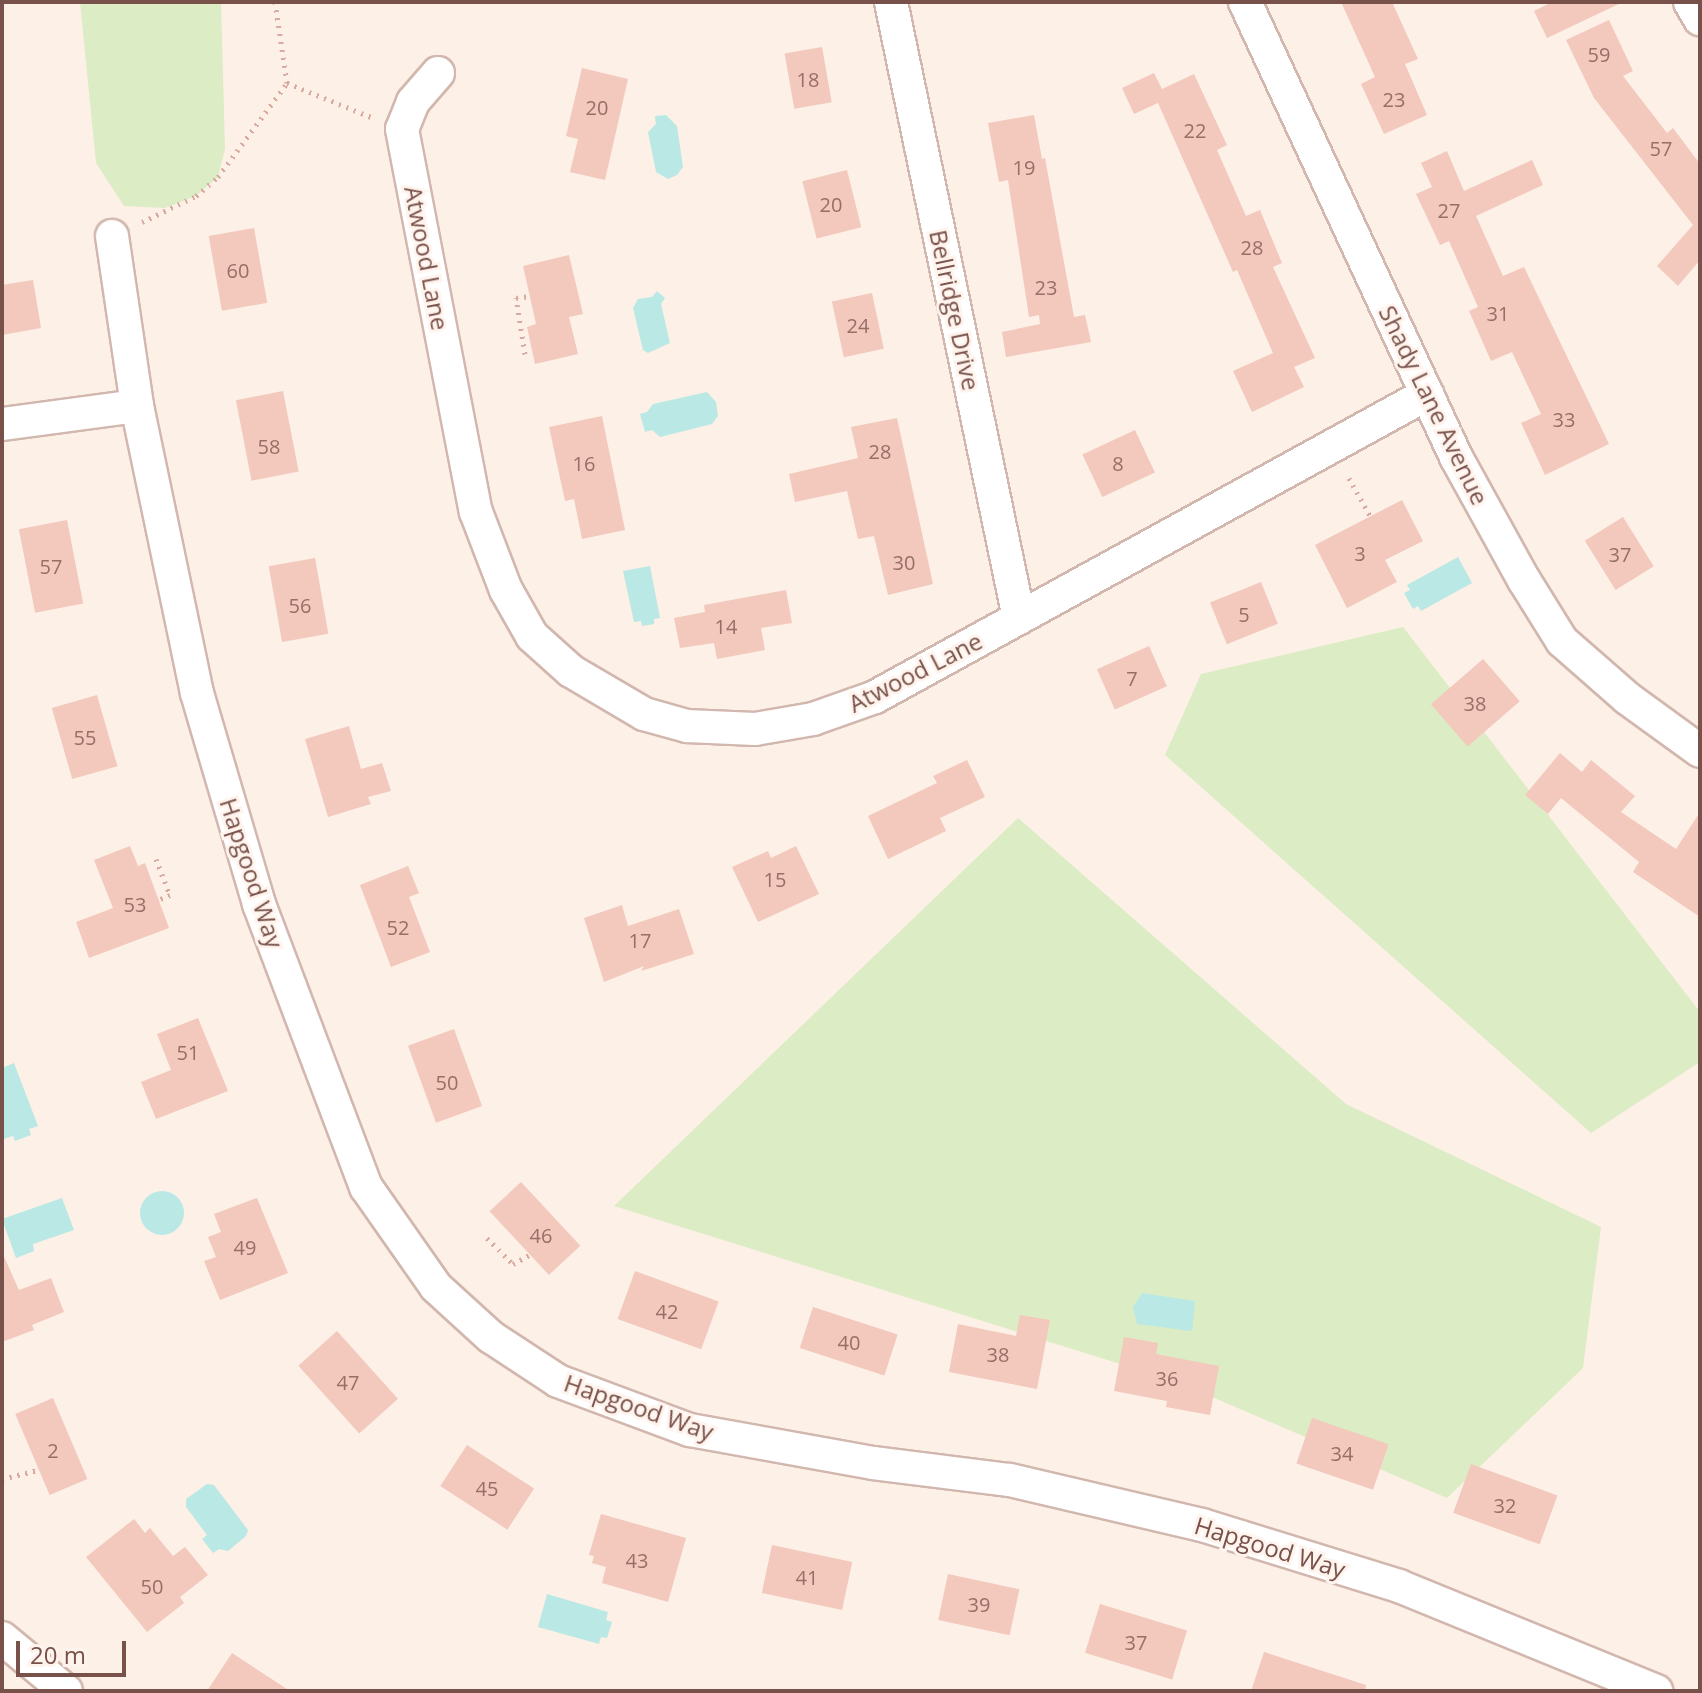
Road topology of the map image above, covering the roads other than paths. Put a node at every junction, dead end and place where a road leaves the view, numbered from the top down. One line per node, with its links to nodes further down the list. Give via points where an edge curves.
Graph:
1 (891, 2): 10 (street, Bellridge Drive)
2 (1245, 2): 7 (street, Shady Lane Avenue)
3 (1690, 2): 4 (street)
4 (1700, 19)
5 (438, 73): 10 (street, Atwood Lane, via 413,102 402,129 476,512 506,590 532,636 571,671 644,714 687,726 755,729 813,719 875,697)
6 (112, 236): 8 (street, Hapgood Way)
7 (1427, 394): 10 (street, Atwood Lane); 11 (street, Shady Lane Avenue, via 1456,457 1562,641 1627,698)
8 (137, 406): 9 (street); 14 (street, Hapgood Way, via 197,693 259,904 348,1145 366,1187 408,1251 436,1287 491,1337 558,1381 690,1430 873,1463 1010,1480 1202,1525 1399,1586)
9 (2, 424)
10 (1019, 618)
11 (1700, 751)
12 (2, 1638): 13 (street)
13 (66, 1691)
14 (1656, 1691)

